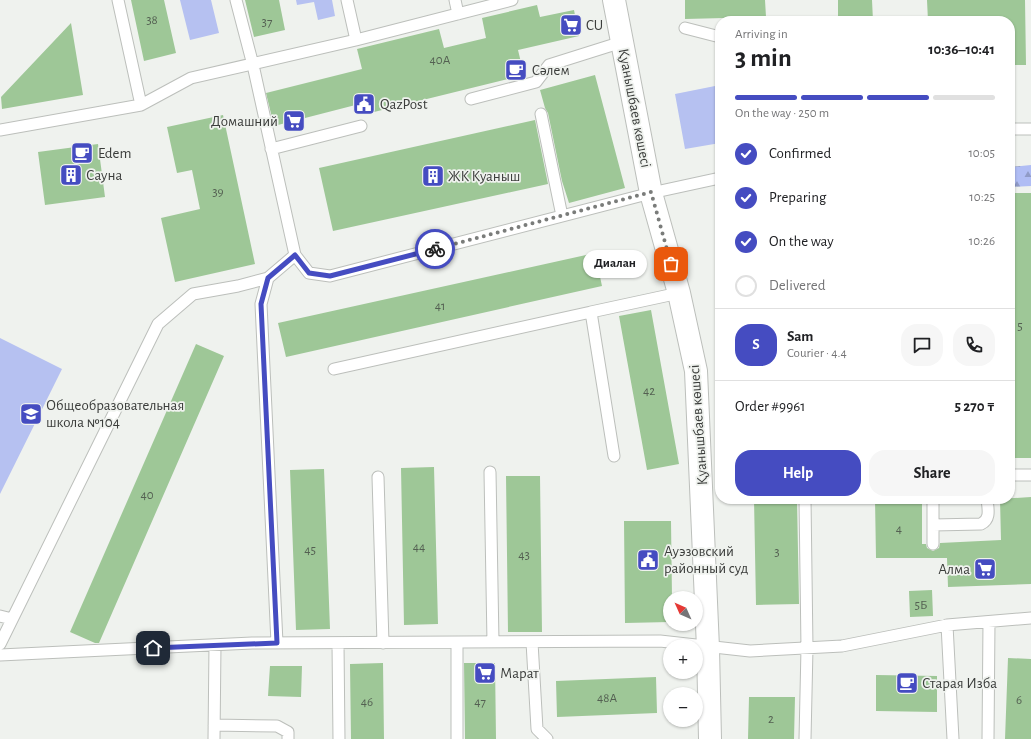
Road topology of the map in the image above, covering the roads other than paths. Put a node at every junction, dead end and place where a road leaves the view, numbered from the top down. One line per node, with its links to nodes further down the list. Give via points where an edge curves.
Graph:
1 (118, 0): 14 (lane)
2 (236, 0): 12 (lane)
3 (346, 0): 10 (lane)
4 (455, 0): 7 (lane)
5 (512, 0): 7 (lane)
6 (614, 0): 11 (street, Қуанышбаев көшесі)
7 (458, 14): 10 (lane)
8 (685, 28): 9 (lane)
9 (715, 36)
10 (356, 40): 12 (lane)
11 (622, 42): 13 (lane, via 549,65 536,82); 22 (street, Қуанышбаев көшесі)
12 (253, 64): 14 (lane, via 191,78); 20 (lane)
13 (471, 99)
14 (141, 105): 19 (lane)
15 (541, 114): 23 (lane)
16 (361, 126): 20 (lane)
17 (1015, 129): 18 (lane)
18 (1031, 129)
19 (0, 130)
20 (271, 149): 24 (lane)
21 (715, 179): 22 (lane)
22 (651, 192): 23 (lane); 26 (street, Қуанышбаев көшесі)
23 (562, 216): 24 (lane, via 330,276 309,273)
24 (295, 255): 25 (lane)
25 (268, 278): 41 (lane, via 193,294 158,324); 46 (lane, via 261,304)
26 (679, 293): 27 (lane); 52 (street, Қуанышбаев көшесі, via 696,371)
27 (591, 312): 28 (lane); 29 (lane)
28 (334, 369)
29 (614, 456)
30 (490, 472): 44 (lane)
31 (1015, 474): 32 (lane)
32 (1031, 475)
33 (378, 477): 47 (lane)
34 (806, 504): 53 (lane)
35 (933, 504): 37 (lane)
36 (988, 504): 37 (lane, via 988,516 982,524)
37 (933, 525): 38 (lane)
38 (933, 544)
39 (0, 616): 41 (lane)
40 (1031, 618): 42 (lane)
41 (12, 619): 49 (lane)
42 (989, 622): 43 (lane); 64 (lane)
43 (947, 625): 53 (lane, via 842,646); 63 (lane)
44 (493, 642): 45 (lane); 48 (lane)
45 (532, 642): 52 (lane, via 660,641); 60 (lane, via 537,729)
46 (277, 643): 50 (lane); 51 (lane)
47 (383, 643): 48 (lane); 50 (lane)
48 (457, 643): 59 (lane)
49 (0, 644)
50 (338, 644): 58 (lane)
51 (215, 645): 54 (lane); 55 (lane)
52 (708, 648): 53 (lane, via 750,651); 61 (street, Қуанышбаев көшесі)
53 (807, 648): 62 (lane)
54 (0, 655)
55 (214, 724): 56 (lane); 57 (lane, via 277,726 288,732)
56 (214, 739)
57 (288, 739)
58 (340, 739)
59 (457, 739)
60 (547, 739)
61 (710, 739)
62 (805, 739)
63 (952, 739)
64 (988, 739)

